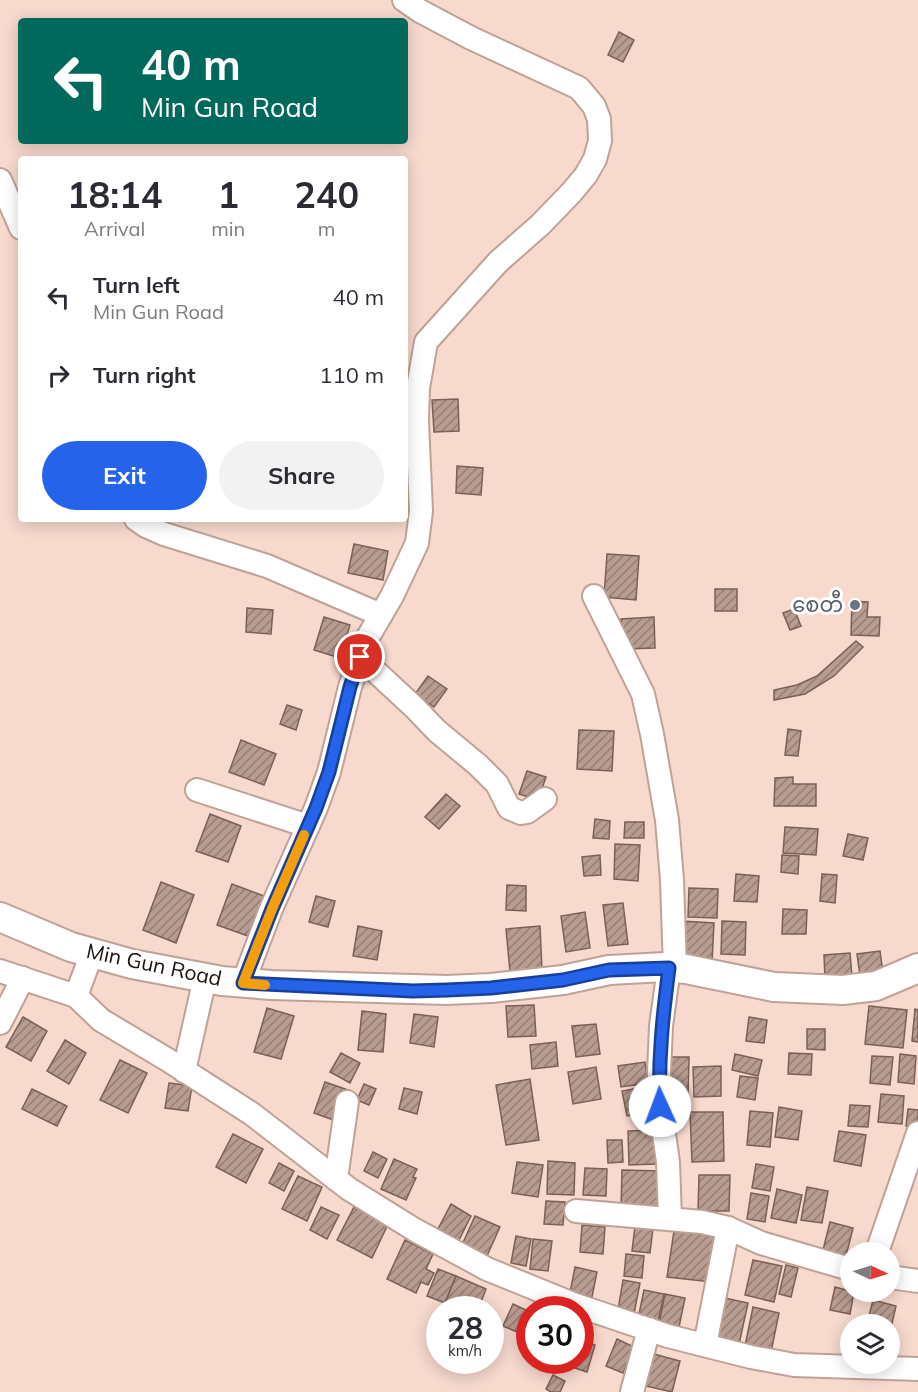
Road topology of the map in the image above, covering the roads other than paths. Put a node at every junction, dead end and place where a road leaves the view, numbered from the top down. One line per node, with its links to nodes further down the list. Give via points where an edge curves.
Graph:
1 (404, 0): 6 (street, via 471,38 579,88 594,106 600,141 595,159 571,194 498,262 426,342 418,388 418,536)
2 (0, 180): 3 (street)
3 (18, 221)
4 (140, 522): 6 (street, via 164,534 287,574)
5 (594, 596): 13 (street, via 643,694 652,734 668,830)
6 (381, 615): 7 (street)
7 (360, 657): 9 (street, via 497,784 509,808 527,812); 10 (street, via 329,772)
8 (198, 790): 10 (street)
9 (545, 799)
10 (308, 826): 18 (street)
11 (0, 917): 12 (street, Min Gun Road)
12 (92, 953): 17 (street, Min Gun Road); 19 (street)
13 (672, 968): 14 (street, Min Gun Road, via 774,987 843,990 876,986); 18 (street, Min Gun Road, via 609,970 563,980 447,990); 26 (street, via 661,1026 659,1073)
14 (918, 968)
15 (0, 971): 16 (street)
16 (23, 978): 19 (street); 20 (street)
17 (205, 978): 18 (street, Min Gun Road); 21 (street)
18 (243, 983)
19 (76, 996): 21 (street, via 101,1020)
20 (0, 1023)
21 (184, 1071): 24 (street, via 252,1114)
22 (347, 1102): 24 (street)
23 (918, 1133): 28 (street)
24 (336, 1179): 32 (street, via 415,1230 487,1269)
25 (576, 1211): 26 (street)
26 (670, 1219): 27 (street)
27 (728, 1228): 29 (street, via 761,1243); 33 (street)
28 (880, 1242)
29 (840, 1266)
30 (900, 1278): 31 (street)
31 (918, 1281)
32 (649, 1329): 33 (street); 35 (street)
33 (705, 1345): 34 (street, via 794,1365)
34 (918, 1369)
35 (632, 1392)

